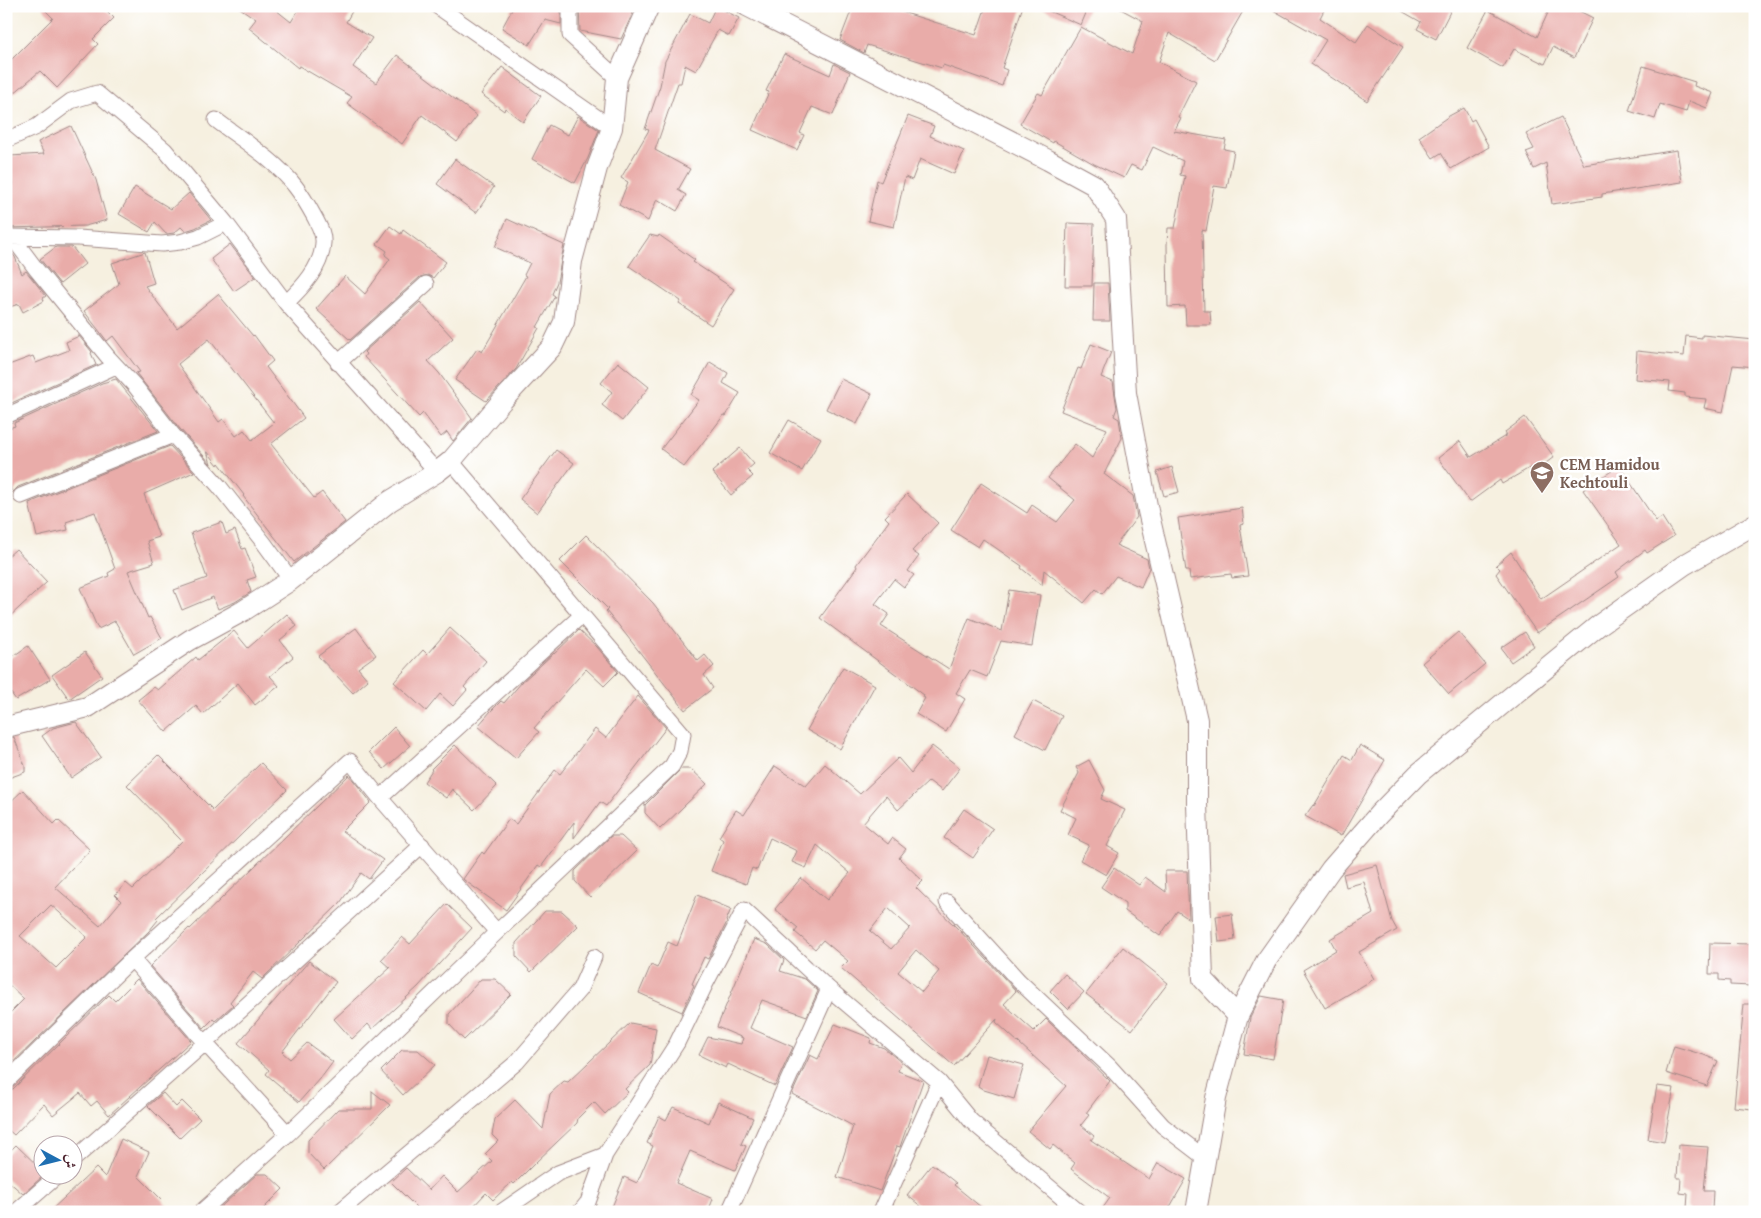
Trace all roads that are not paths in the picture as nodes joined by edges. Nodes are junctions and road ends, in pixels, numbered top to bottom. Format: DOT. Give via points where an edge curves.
graph roads {
  1 [pos="437,6"];
  2 [pos="570,6"];
  3 [pos="648,6"];
  4 [pos="747,6"];
  5 [pos="617,78"];
  6 [pos="216,120"];
  7 [pos="612,128"];
  8 [pos="6,140"];
  9 [pos="226,223"];
  10 [pos="9,237"];
  11 [pos="426,284"];
  12 [pos="286,303"];
  13 [pos="338,363"];
  14 [pos="116,366"];
  15 [pos="6,416"];
  16 [pos="173,435"];
  17 [pos="444,467"];
  18 [pos="21,496"];
  19 [pos="1755,524"];
  20 [pos="291,580"];
  21 [pos="582,615"];
  22 [pos="6,728"];
  23 [pos="380,798"];
  24 [pos="422,845"];
  25 [pos="947,902"];
  26 [pos="497,932"];
  27 [pos="594,957"];
  28 [pos="132,959"];
  29 [pos="829,989"];
  30 [pos="1238,1016"];
  31 [pos="205,1043"];
  32 [pos="6,1082"];
  33 [pos="939,1082"];
  34 [pos="288,1134"];
  35 [pos="82,1152"];
  36 [pos="605,1154"];
  37 [pos="1205,1158"];
  38 [pos="46,1186"];
  39 [pos="16,1212"];
  40 [pos="201,1212"];
  41 [pos="339,1212"];
  42 [pos="501,1212"];
  43 [pos="580,1212"];
  44 [pos="729,1212"];
  45 [pos="881,1212"];
  46 [pos="1079,1212"];
  47 [pos="1196,1212"];
  1 -- 7 [label="street"];
  2 -- 5 [label="street" via="570,35"];
  3 -- 5 [label="street"];
  4 -- 30 [label="street" via="1094,185 1116,219 1126,392 1148,511 1197,720 1203,979"];
  5 -- 7 [label="street"];
  6 -- 12 [label="street" via="280,169 307,204 322,233 322,255 306,283"];
  7 -- 17 [label="street" via="597,168 572,261 564,322 552,347"];
  8 -- 9 [label="street" via="36,127 71,102 97,93 166,150"];
  9 -- 10 [label="street" via="198,237 162,244"];
  9 -- 12 [label="street"];
  10 -- 14 [label="street"];
  11 -- 13 [label="street"];
  12 -- 13 [label="street"];
  13 -- 17 [label="street"];
  14 -- 15 [label="street"];
  14 -- 16 [label="street"];
  16 -- 18 [label="street"];
  16 -- 20 [label="street" via="220,486"];
  17 -- 20 [label="street" via="390,501"];
  17 -- 21 [label="street"];
  19 -- 30 [label="street" via="1684,565 1599,625 1418,774 1331,870 1266,961"];
  20 -- 22 [label="street" via="190,640 88,707"];
  21 -- 23 [label="street"];
  21 -- 26 [label="street" via="683,734 680,751 672,766"];
  23 -- 24 [label="street"];
  23 -- 28 [label="street" via="350,761"];
  24 -- 26 [label="street"];
  24 -- 31 [label="street"];
  25 -- 37 [label="street" via="1019,981 1110,1067 1163,1126"];
  26 -- 34 [label="street"];
  27 -- 41 [label="street" via="580,989 517,1062"];
  28 -- 31 [label="street"];
  28 -- 32 [label="street"];
  29 -- 33 [label="street"];
  29 -- 36 [label="street" via="744,910 678,1043"];
  29 -- 44 [label="street"];
  30 -- 37 [label="street" via="1216,1098"];
  31 -- 34 [label="street"];
  31 -- 35 [label="street"];
  33 -- 45 [label="street"];
  33 -- 46 [label="street" via="970,1121"];
  34 -- 40 [label="street"];
  36 -- 42 [label="street" via="558,1173"];
  36 -- 43 [label="street" via="588,1202"];
  37 -- 47 [label="street"];
  38 -- 39 [label="street"];
}
